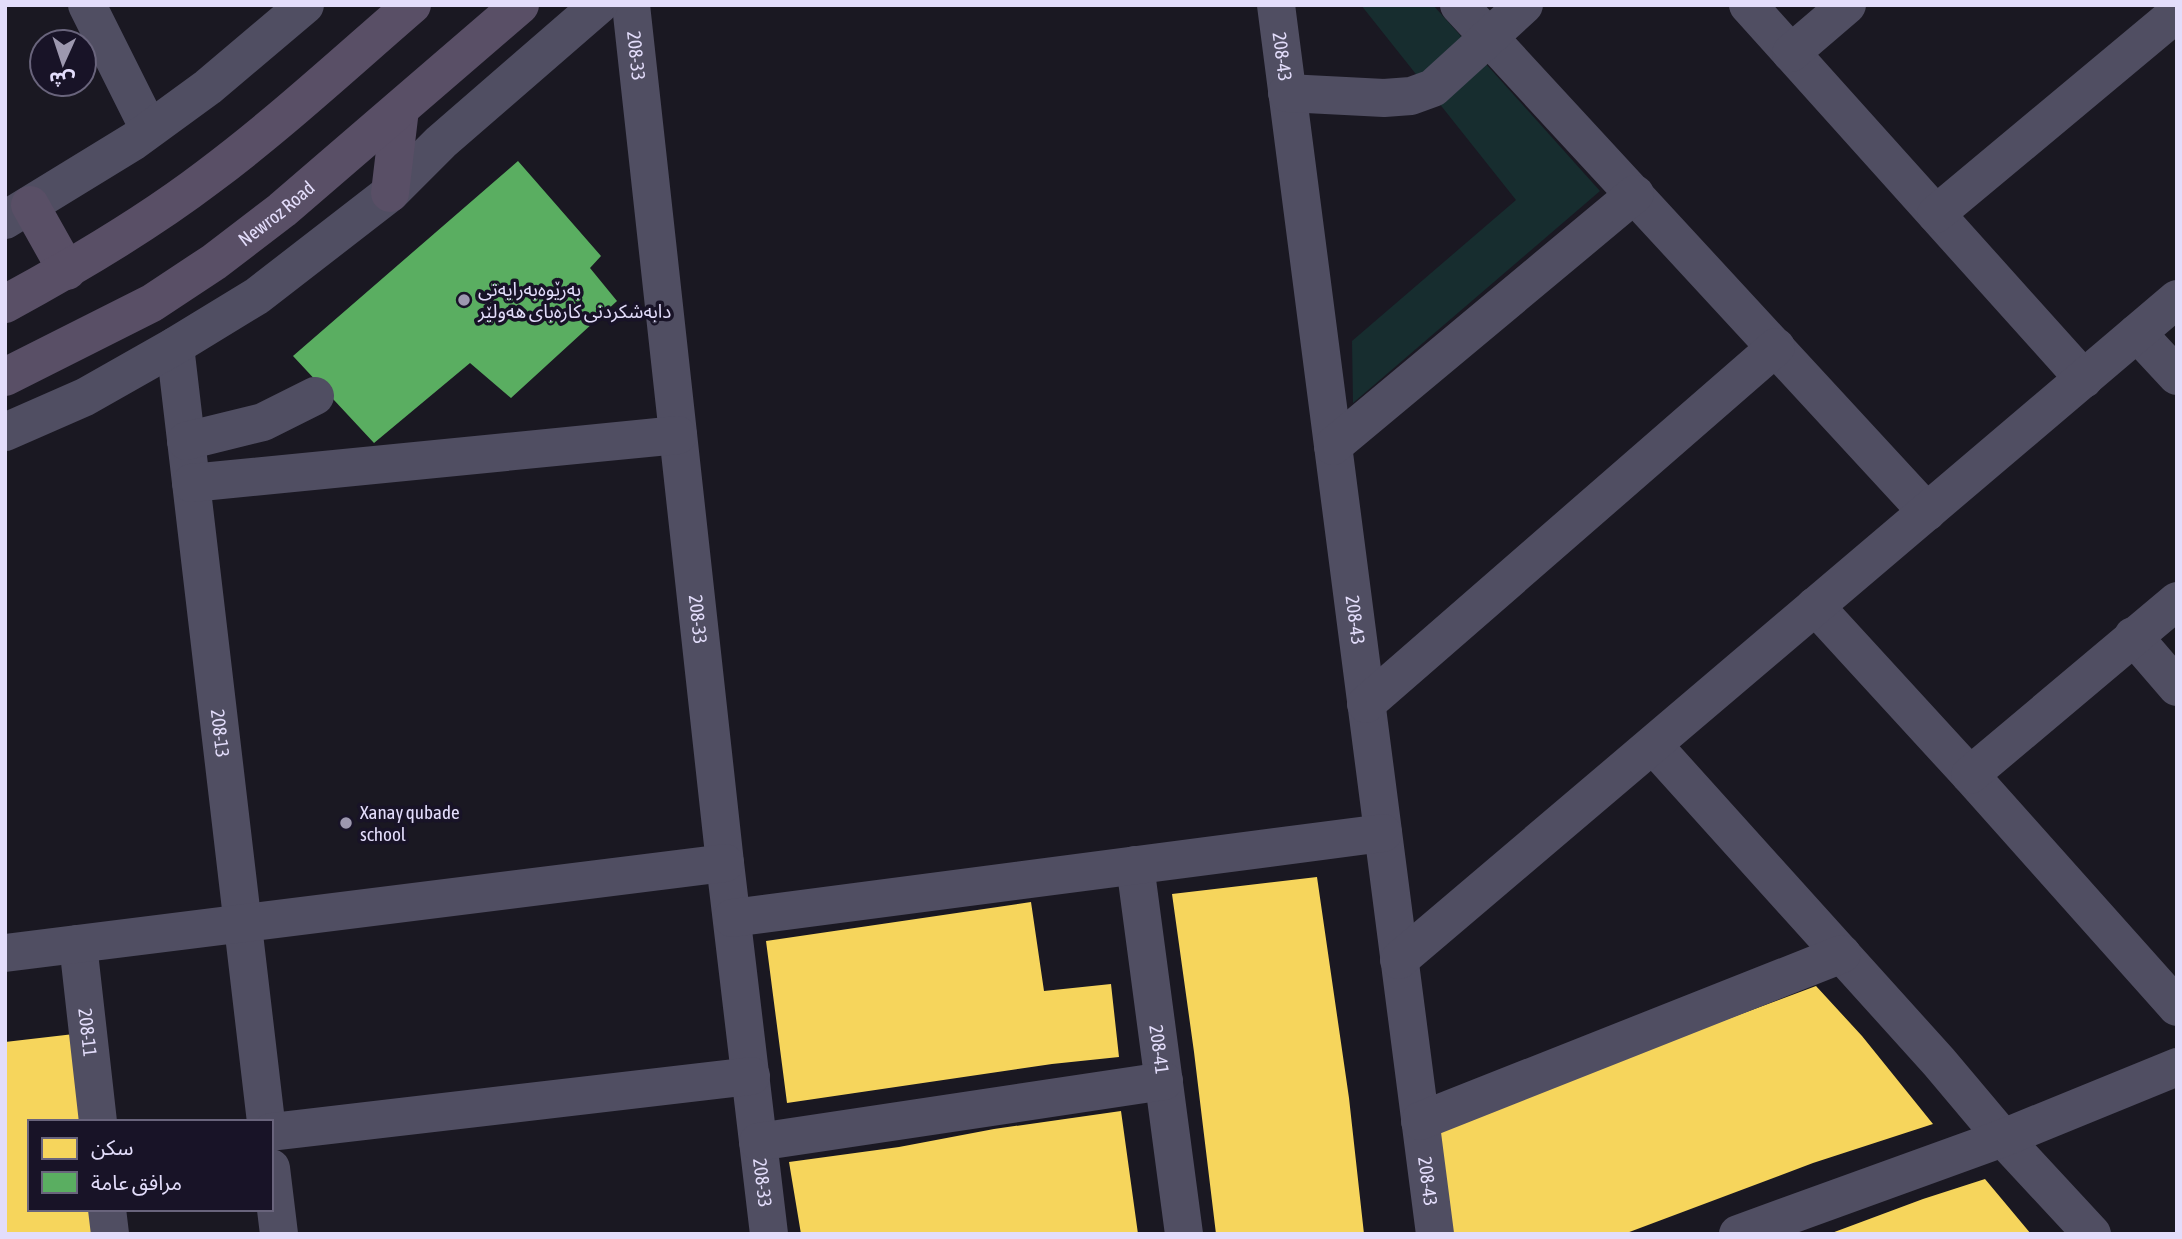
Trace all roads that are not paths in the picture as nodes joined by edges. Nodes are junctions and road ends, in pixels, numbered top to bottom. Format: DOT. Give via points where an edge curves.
graph roads {
  1 [pos="87,5"];
  2 [pos="305,5"];
  3 [pos="412,5"];
  4 [pos="520,5"];
  5 [pos="599,5"];
  6 [pos="631,5"];
  7 [pos="1276,5"];
  8 [pos="1459,5"];
  9 [pos="1524,5"];
  10 [pos="1748,5"];
  11 [pos="1847,5"];
  12 [pos="2177,13"];
  13 [pos="1488,38"];
  14 [pos="1791,53"];
  15 [pos="1287,93"];
  16 [pos="400,109"];
  17 [pos="149,129"];
  18 [pos="390,193"];
  19 [pos="1635,194"];
  20 [pos="18,213"];
  21 [pos="1936,214"];
  22 [pos="67,271"];
  23 [pos="2177,299"];
  24 [pos="5,304"];
  25 [pos="2137,332"];
  26 [pos="175,346"];
  27 [pos="1776,347"];
  28 [pos="2177,376"];
  29 [pos="5,377"];
  30 [pos="2084,379"];
  31 [pos="315,396"];
  32 [pos="5,432"];
  33 [pos="678,435"];
  34 [pos="186,441"];
  35 [pos="1333,446"];
  36 [pos="191,483"];
  37 [pos="1927,512"];
  38 [pos="2177,601"];
  39 [pos="1815,606"];
  40 [pos="2133,636"];
  41 [pos="2177,687"];
  42 [pos="1366,704"];
  43 [pos="1653,745"];
  44 [pos="1970,775"];
  45 [pos="1383,833"];
  46 [pos="725,863"];
  47 [pos="1135,865"];
  48 [pos="732,918"];
  49 [pos="242,924"];
  50 [pos="78,944"];
  51 [pos="5,953"];
  52 [pos="1842,954"];
  53 [pos="1399,960"];
  54 [pos="2177,1007"];
  55 [pos="2177,1068"];
  56 [pos="751,1076"];
  57 [pos="1164,1081"];
  58 [pos="97,1120"];
  59 [pos="266,1120"];
  60 [pos="1420,1121"];
  61 [pos="273,1132"];
  62 [pos="2003,1138"];
  63 [pos="758,1142"];
  64 [pos="273,1184"];
  65 [pos="107,1211"];
  66 [pos="110,1234"];
  67 [pos="279,1234"];
  68 [pos="769,1234"];
  69 [pos="1184,1234"];
  70 [pos="1435,1234"];
  71 [pos="1738,1234"];
  72 [pos="2092,1234"];
  1 -- 17 [label="street"];
  2 -- 17 [label="street" via="208,87"];
  3 -- 22 [label="main road" via="207,178"];
  4 -- 16 [label="main road, Newroz Road"];
  5 -- 18 [label="street"];
  6 -- 33 [label="street, 208-33"];
  7 -- 15 [label="street, 208-43"];
  8 -- 13 [label="street"];
  9 -- 13 [label="street"];
  10 -- 14 [label="street"];
  11 -- 14 [label="street"];
  12 -- 21 [label="street"];
  13 -- 15 [label="street" via="1433,88 1411,96"];
  13 -- 19 [label="street"];
  14 -- 21 [label="street"];
  15 -- 35 [label="street, 208-43"];
  16 -- 18 [label="main road"];
  16 -- 29 [label="main road, Newroz Road" via="214,262 152,303"];
  17 -- 20 [label="street"];
  18 -- 26 [label="street" via="257,296"];
  19 -- 27 [label="street"];
  19 -- 35 [label="street"];
  20 -- 22 [label="main road"];
  21 -- 30 [label="street"];
  22 -- 24 [label="main road"];
  23 -- 25 [label="street"];
  25 -- 28 [label="street"];
  25 -- 30 [label="street"];
  26 -- 32 [label="street" via="85,397"];
  26 -- 34 [label="street, 208-13"];
  27 -- 37 [label="street"];
  27 -- 42 [label="street"];
  30 -- 37 [label="street"];
  31 -- 34 [label="street" via="263,422"];
  33 -- 36 [label="street"];
  33 -- 46 [label="street, 208-33"];
  34 -- 36 [label="street, 208-13"];
  35 -- 42 [label="street, 208-43"];
  36 -- 49 [label="street, 208-13"];
  37 -- 39 [label="street"];
  38 -- 40 [label="street"];
  39 -- 43 [label="street"];
  39 -- 44 [label="street"];
  40 -- 41 [label="street"];
  40 -- 44 [label="street"];
  42 -- 45 [label="street, 208-43"];
  43 -- 52 [label="street"];
  43 -- 53 [label="street"];
  44 -- 54 [label="street"];
  45 -- 47 [label="street"];
  45 -- 53 [label="street, 208-43"];
  46 -- 48 [label="street, 208-33"];
  46 -- 49 [label="street"];
  47 -- 48 [label="street"];
  47 -- 57 [label="street, 208-41"];
  48 -- 56 [label="street, 208-33"];
  49 -- 50 [label="street"];
  49 -- 59 [label="street, 208-13"];
  50 -- 51 [label="street"];
  50 -- 58 [label="street, 208-11"];
  52 -- 60 [label="street"];
  52 -- 62 [label="street"];
  53 -- 60 [label="street, 208-43"];
  55 -- 62 [label="street"];
  56 -- 61 [label="street"];
  56 -- 63 [label="street, 208-33"];
  57 -- 63 [label="street"];
  57 -- 69 [label="street, 208-41"];
  60 -- 70 [label="street, 208-43"];
  62 -- 71 [label="street"];
  62 -- 72 [label="street"];
  63 -- 68 [label="street, 208-33"];
  64 -- 67 [label="street"];
  65 -- 66 [label="street"];
}
